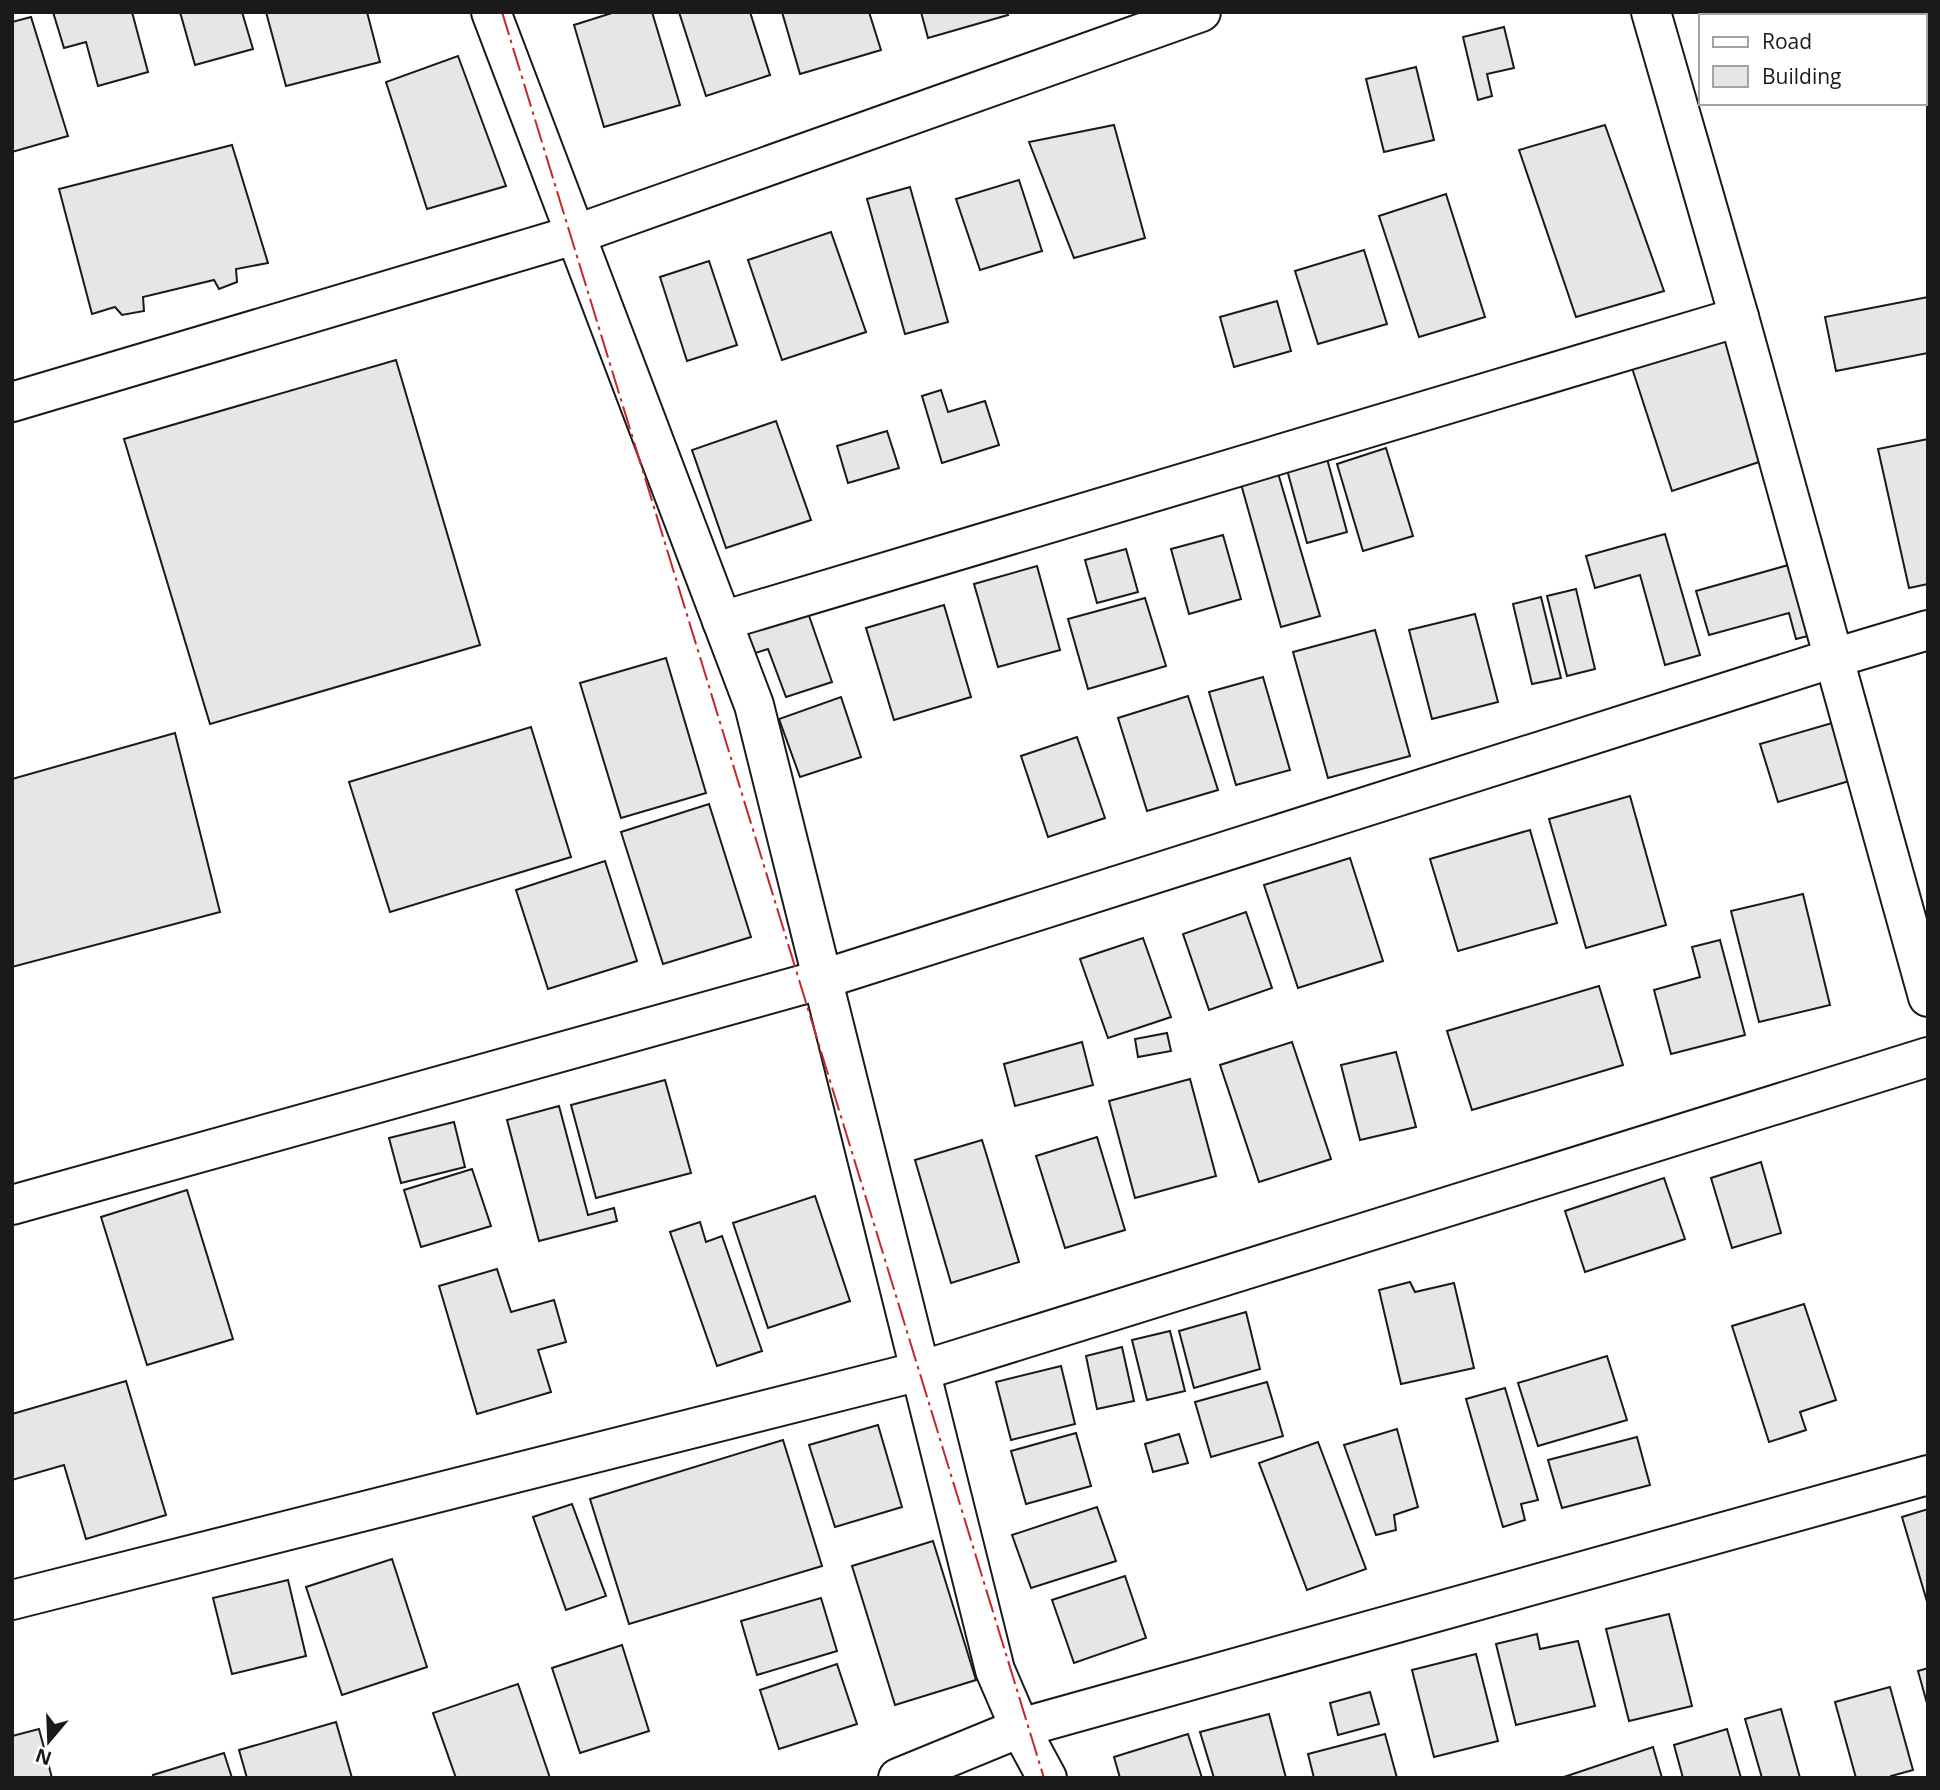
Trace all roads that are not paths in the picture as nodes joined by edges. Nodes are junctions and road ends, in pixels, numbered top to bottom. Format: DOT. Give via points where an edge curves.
graph roads {
  1 [pos="491,12"];
  2 [pos="1201,12"];
  3 [pos="1651,12"];
  4 [pos="574,235"];
  5 [pos="1739,317"];
  6 [pos="12,402"];
  7 [pos="722,621"];
  8 [pos="1928,630"];
  9 [pos="1834,658"];
  10 [pos="822,979"];
  11 [pos="1928,997"];
  12 [pos="1928,1057"];
  13 [pos="12,1205"];
  14 [pos="920,1371"];
  15 [pos="1928,1475"];
  16 [pos="12,1600"];
  17 [pos="1020,1728"];
  18 [pos="898,1778"];
  19 [pos="1047,1778"];
  1 -- 4 [label="street"];
  2 -- 4 [label="street"];
  3 -- 5 [label="street"];
  4 -- 6 [label="street"];
  4 -- 7 [label="street"];
  5 -- 7 [label="street"];
  5 -- 9 [label="street"];
  7 -- 10 [label="street" via="754,705"];
  8 -- 9 [label="street"];
  9 -- 10 [label="street"];
  9 -- 11 [label="street"];
  10 -- 13 [label="street"];
  10 -- 14 [label="street"];
  12 -- 14 [label="street"];
  14 -- 16 [label="street"];
  14 -- 17 [label="street" via="995,1670"];
  15 -- 17 [label="street"];
  17 -- 18 [label="street"];
  17 -- 19 [label="street"];
}
